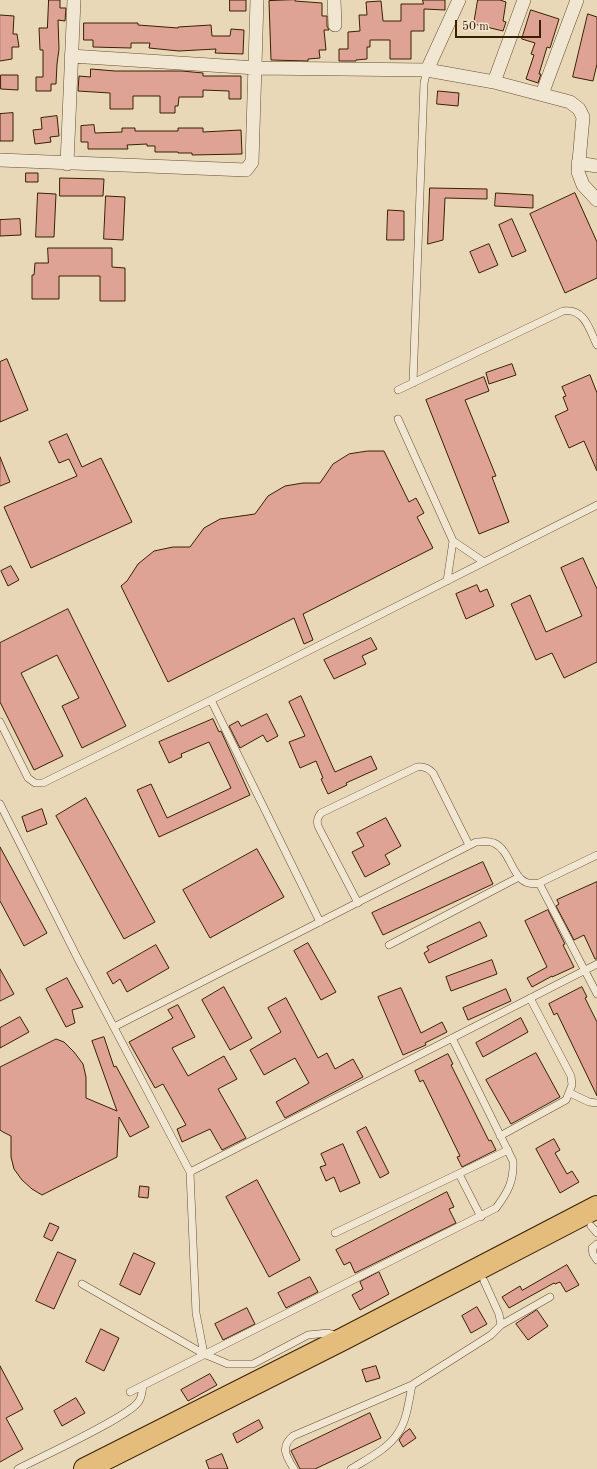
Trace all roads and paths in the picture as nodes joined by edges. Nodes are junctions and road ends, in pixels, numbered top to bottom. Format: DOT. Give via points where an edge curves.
graph roads {
  1 [pos="74,0"];
  2 [pos="257,0"];
  3 [pos="334,0"];
  4 [pos="459,0"];
  5 [pos="524,0"];
  6 [pos="577,0"];
  7 [pos="334,25"];
  8 [pos="71,56"];
  9 [pos="256,68"];
  10 [pos="427,70"];
  11 [pos="494,82"];
  12 [pos="542,94"];
  13 [pos="0,160"];
  14 [pos="578,163"];
  15 [pos="67,164"];
  16 [pos="597,166"];
  17 [pos="597,200"];
  18 [pos="597,345"];
  19 [pos="413,383"];
  20 [pos="398,390"];
  21 [pos="398,419"];
  22 [pos="597,505"];
  23 [pos="453,541"];
  24 [pos="484,562"];
  25 [pos="447,581"];
  26 [pos="211,700"];
  27 [pos="0,722"];
  28 [pos="0,804"];
  29 [pos="468,846"];
  30 [pos="597,856"];
  31 [pos="519,877"];
  32 [pos="539,883"];
  33 [pos="358,903"];
  34 [pos="320,922"];
  35 [pos="388,945"];
  36 [pos="597,964"];
  37 [pos="585,970"];
  38 [pos="597,994"];
  39 [pos="530,998"];
  40 [pos="114,1027"];
  41 [pos="452,1038"];
  42 [pos="570,1093"];
  43 [pos="597,1103"];
  44 [pos="500,1136"];
  45 [pos="508,1150"];
  46 [pos="190,1172"];
  47 [pos="459,1174"];
  48 [pos="481,1216"];
  49 [pos="596,1226"];
  50 [pos="335,1234"];
  51 [pos="597,1260"];
  52 [pos="484,1281"];
  53 [pos="82,1284"];
  54 [pos="550,1297"];
  55 [pos="500,1325"];
  56 [pos="343,1339"];
  57 [pos="204,1354"];
  58 [pos="412,1385"];
  59 [pos="143,1386"];
  60 [pos="130,1392"];
  61 [pos="18,1469"];
  62 [pos="84,1469"];
  63 [pos="119,1469"];
  64 [pos="294,1469"];
  65 [pos="351,1469"];
  1 -- 8 [label="street"];
  2 -- 9 [label="street"];
  3 -- 7 [label="street"];
  4 -- 10 [label="street"];
  5 -- 11 [label="street"];
  6 -- 12 [label="street"];
  8 -- 9 [label="street"];
  8 -- 15 [label="street"];
  9 -- 10 [label="street"];
  9 -- 15 [label="street" via="252,162 246,170"];
  10 -- 11 [label="street"];
  10 -- 19 [label="lane" via="424,83"];
  11 -- 12 [label="street"];
  12 -- 14 [label="street" via="570,102 579,109 583,117"];
  13 -- 15 [label="street"];
  14 -- 16 [label="street"];
  14 -- 17 [label="street" via="583,185"];
  18 -- 19 [label="lane" via="582,316 570,310 563,311"];
  19 -- 20 [label="lane"];
  21 -- 23 [label="lane"];
  22 -- 24 [label="lane"];
  23 -- 24 [label="lane"];
  23 -- 25 [label="lane"];
  24 -- 25 [label="lane"];
  25 -- 26 [label="lane"];
  26 -- 27 [label="lane" via="38,784 28,778"];
  26 -- 34 [label="lane"];
  28 -- 40 [label="lane"];
  29 -- 31 [label="lane" via="476,842 494,843 501,848"];
  29 -- 33 [label="lane"];
  29 -- 33 [label="lane" via="433,773 422,766 321,813 317,817 318,828"];
  30 -- 32 [label="lane"];
  31 -- 32 [label="lane" via="527,883"];
  31 -- 35 [label="lane"];
  32 -- 37 [label="lane"];
  33 -- 34 [label="lane"];
  34 -- 40 [label="lane"];
  36 -- 37 [label="lane"];
  37 -- 38 [label="lane"];
  37 -- 39 [label="lane"];
  39 -- 41 [label="lane"];
  39 -- 42 [label="lane" via="571,1076"];
  40 -- 46 [label="lane"];
  41 -- 44 [label="lane"];
  41 -- 46 [label="lane"];
  42 -- 43 [label="lane"];
  42 -- 44 [label="lane" via="566,1100"];
  44 -- 45 [label="lane"];
  45 -- 47 [label="lane"];
  45 -- 48 [label="lane" via="514,1172 511,1184 496,1208"];
  46 -- 57 [label="lane" via="196,1313"];
  47 -- 48 [label="lane"];
  47 -- 50 [label="lane"];
  48 -- 57 [label="lane"];
  49 -- 51 [label="lane" via="592,1248"];
  49 -- 52 [label="highway"];
  49 -- 56 [label="highway"];
  52 -- 55 [label="lane" via="499,1314"];
  52 -- 63 [label="highway"];
  53 -- 57 [label="lane"];
  54 -- 55 [label="lane"];
  55 -- 58 [label="lane" via="491,1335"];
  56 -- 57 [label="lane" via="328,1333 308,1335 253,1364 228,1364"];
  56 -- 62 [label="highway"];
  57 -- 59 [label="lane"];
  58 -- 64 [label="lane" via="293,1436 284,1448"];
  58 -- 65 [label="lane" via="404,1420 398,1433 387,1445"];
  59 -- 60 [label="lane"];
  59 -- 61 [label="lane" via="139,1401 132,1408 112,1421"];
}
